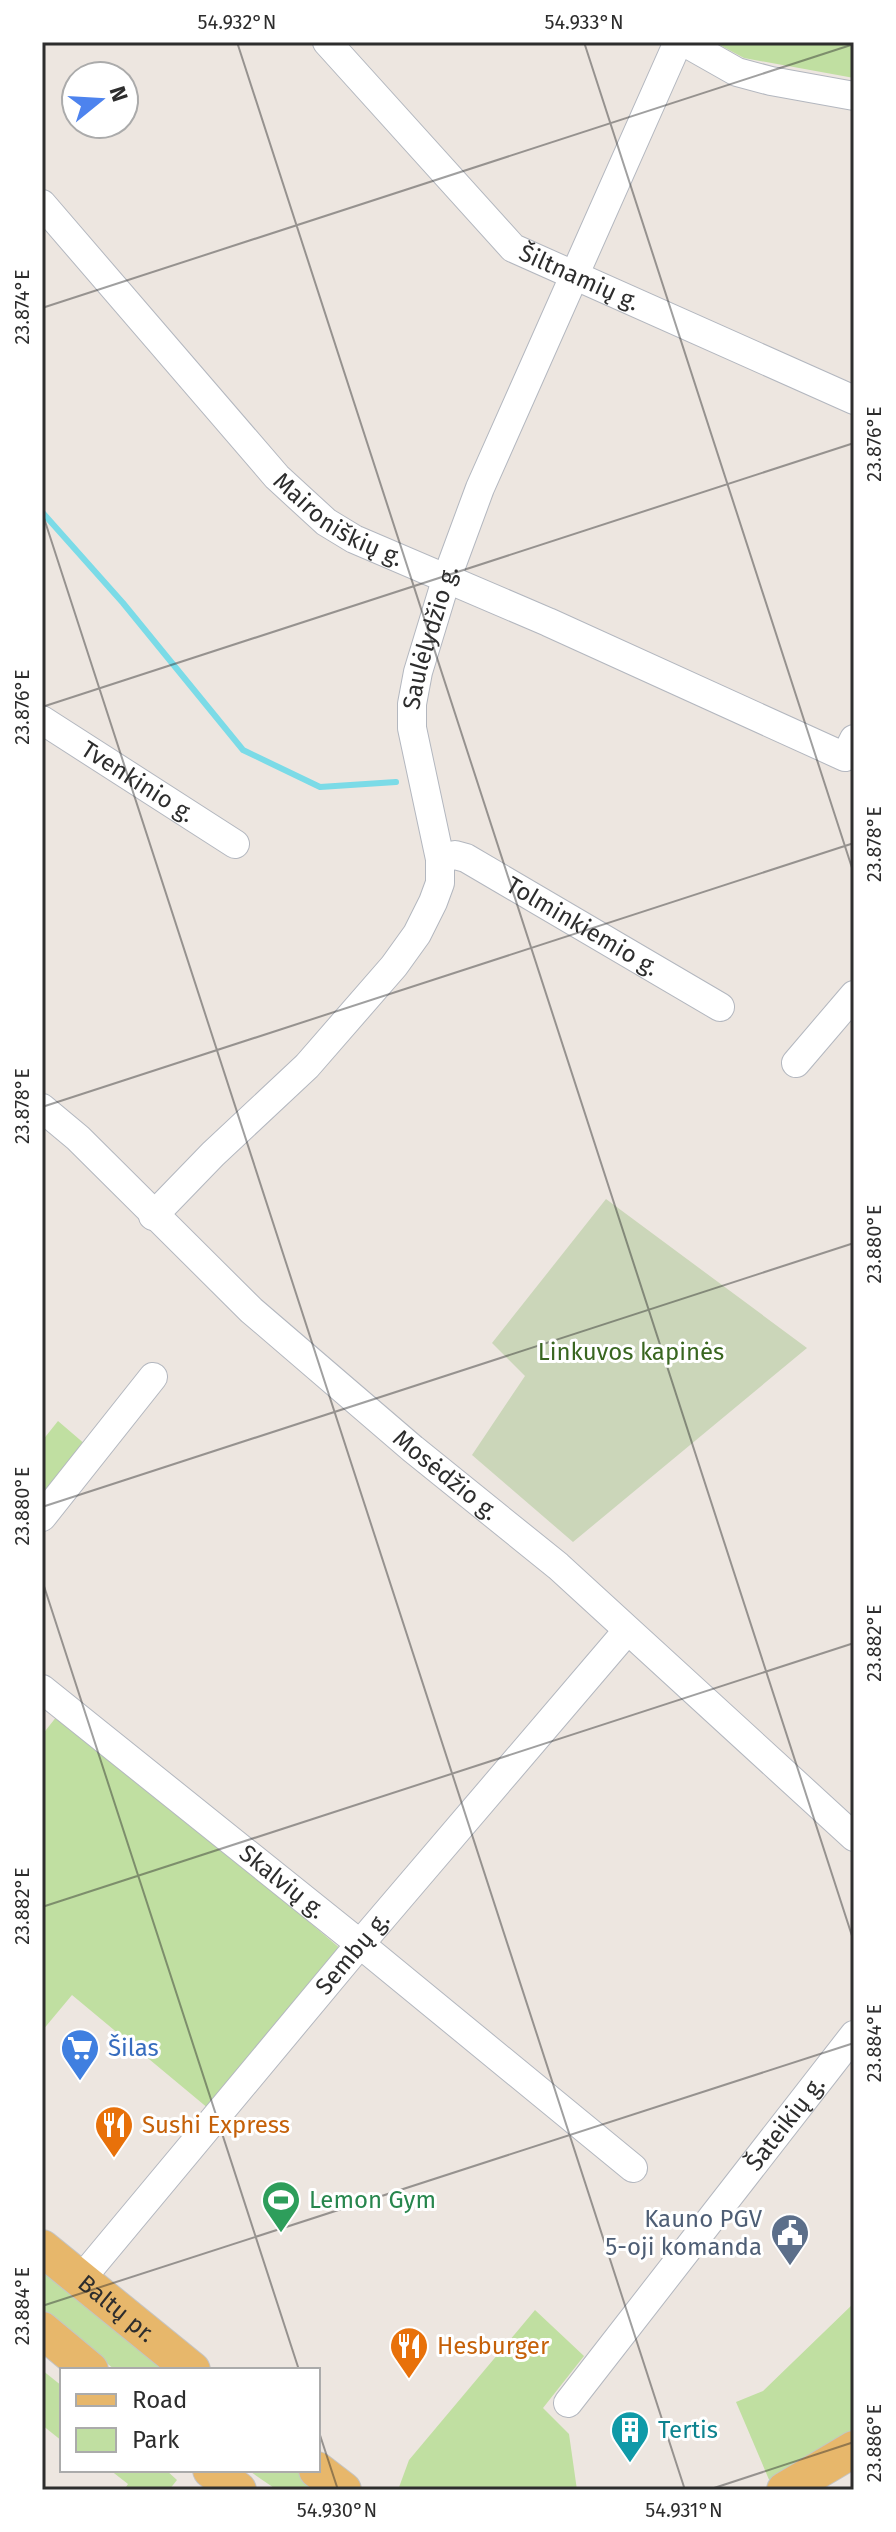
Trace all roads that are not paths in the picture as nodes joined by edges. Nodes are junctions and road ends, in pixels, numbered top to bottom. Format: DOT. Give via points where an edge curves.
graph roads {
  1 [pos="327,42"];
  2 [pos="681,42"];
  3 [pos="854,96"];
  4 [pos="42,204"];
  5 [pos="574,276"];
  6 [pos="854,400"];
  7 [pos="446,580"];
  8 [pos="42,720"];
  9 [pos="854,739"];
  10 [pos="235,844"];
  11 [pos="440,859"];
  12 [pos="854,995"];
  13 [pos="720,1007"];
  14 [pos="796,1063"];
  15 [pos="42,1108"];
  16 [pos="153,1216"];
  17 [pos="153,1377"];
  18 [pos="42,1517"];
  19 [pos="627,1631"];
  20 [pos="42,1689"];
  21 [pos="854,1837"];
  22 [pos="360,1944"];
  23 [pos="854,2035"];
  24 [pos="633,2168"];
  25 [pos="42,2248"];
  26 [pos="81,2279"];
  27 [pos="42,2330"];
  28 [pos="88,2368"];
  29 [pos="190,2368"];
  30 [pos="568,2403"];
  31 [pos="854,2449"];
  32 [pos="214,2472"];
  33 [pos="320,2472"];
  34 [pos="238,2490"];
  35 [pos="343,2490"];
  36 [pos="785,2490"];
  1 -- 5 [label="street, Šiltnamių g." via="513,248"];
  2 -- 3 [label="street" via="737,72"];
  2 -- 5 [label="street, Saulėlydžio g."];
  4 -- 7 [label="street, Maironiškių g." via="304,505 354,539"];
  5 -- 6 [label="street, Šiltnamių g."];
  5 -- 7 [label="street, Saulėlydžio g." via="475,500"];
  7 -- 9 [label="street, Maironiškių g." via="845,757"];
  7 -- 11 [label="street, Saulėlydžio g." via="412,704 412,728"];
  8 -- 10 [label="street, Tvenkinio g."];
  11 -- 13 [label="street, Tolminkiemio g." via="466,858"];
  11 -- 16 [label="street, Saulėlydžio g." via="433,902 394,966 307,1066"];
  12 -- 14 [label="street"];
  15 -- 16 [label="street, Mosėdžio g."];
  16 -- 19 [label="street, Mosėdžio g." via="315,1367 558,1566"];
  17 -- 18 [label="street"];
  19 -- 21 [label="street, Mosėdžio g."];
  19 -- 22 [label="street, Sembų g."];
  20 -- 22 [label="street, Skalvių g."];
  22 -- 24 [label="street, Skalvių g."];
  22 -- 26 [label="street, Sembų g."];
  23 -- 30 [label="street, Šateikių g."];
  25 -- 26 [label="main road, Baltų pr."];
  26 -- 29 [label="main road, Baltų pr."];
  27 -- 28 [label="main road"];
  31 -- 36 [label="main road"];
  32 -- 34 [label="main road"];
  33 -- 35 [label="main road"];
}
